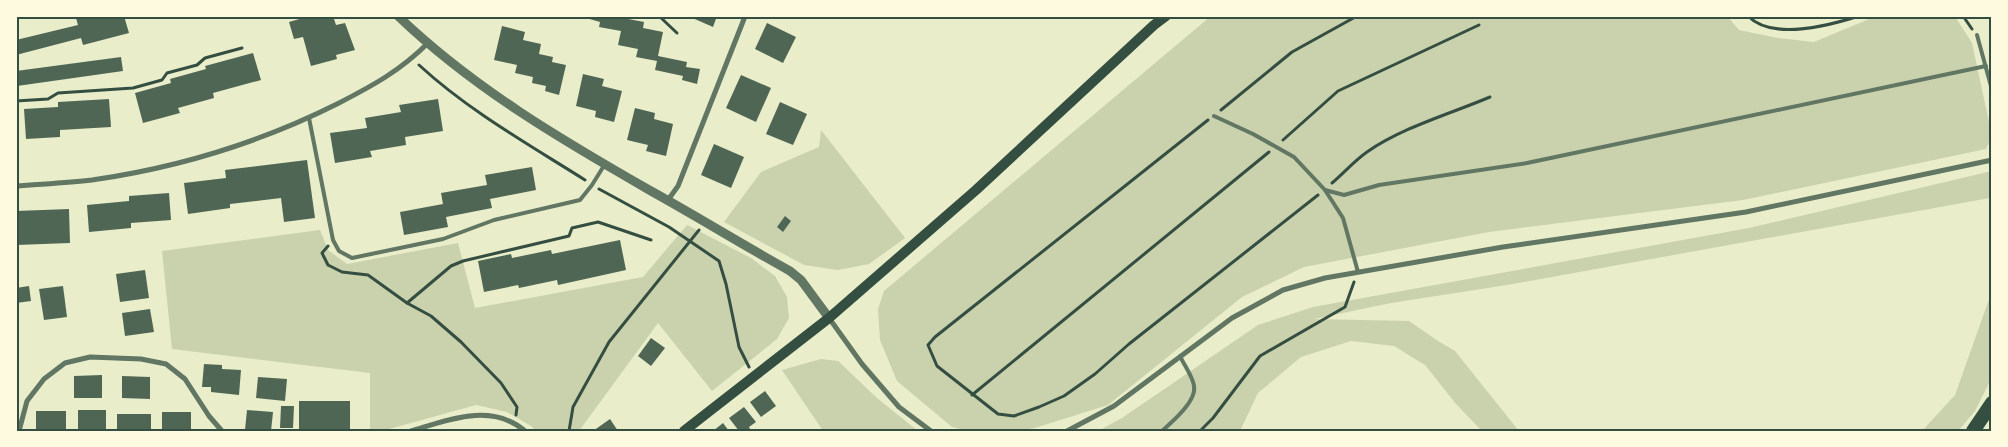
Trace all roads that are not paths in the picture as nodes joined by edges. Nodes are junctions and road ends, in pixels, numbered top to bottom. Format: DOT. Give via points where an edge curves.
graph roads {
  1 [pos="398,16"];
  2 [pos="1166,16"];
  3 [pos="744,19"];
  4 [pos="1977,35"];
  5 [pos="428,43"];
  6 [pos="1986,66"];
  7 [pos="1992,90"];
  8 [pos="1214,116"];
  9 [pos="309,118"];
  10 [pos="1992,160"];
  11 [pos="605,164"];
  12 [pos="16,186"];
  13 [pos="1325,190"];
  14 [pos="668,200"];
  15 [pos="1358,272"];
  16 [pos="829,318"];
  17 [pos="1180,356"];
  18 [pos="1992,403"];
  19 [pos="19,431"];
  20 [pos="222,431"];
  21 [pos="411,431"];
  22 [pos="525,431"];
  23 [pos="684,431"];
  24 [pos="931,431"];
  25 [pos="1067,431"];
  26 [pos="1162,431"];
  27 [pos="1973,431"];
  1 -- 5 [label="street"];
  2 -- 16 [label="main road" via="976,190"];
  3 -- 14 [label="street" via="678,186"];
  4 -- 6 [label="lane"];
  5 -- 9 [label="street" via="380,82"];
  5 -- 11 [label="street" via="508,105"];
  6 -- 7 [label="lane"];
  6 -- 13 [label="lane" via="1527,163 1379,185 1344,195"];
  8 -- 13 [label="lane" via="1294,158"];
  9 -- 11 [label="lane" via="333,240 339,251 352,258 442,239 494,220 580,200"];
  9 -- 12 [label="street" via="177,163 92,180"];
  10 -- 15 [label="street" via="1746,212"];
  11 -- 14 [label="street"];
  13 -- 15 [label="lane" via="1343,218"];
  14 -- 16 [label="street" via="790,271 802,280"];
  15 -- 17 [label="street" via="1283,290 1232,318"];
  16 -- 23 [label="main road"];
  16 -- 24 [label="street" via="898,407"];
  17 -- 25 [label="street" via="1114,406"];
  17 -- 26 [label="lane" via="1195,386 1194,391 1180,415"];
  18 -- 27 [label="highway"];
  19 -- 20 [label="street" via="27,401 44,379 65,363 90,357 141,359 166,364 185,379"];
  21 -- 22 [label="street" via="477,414 500,417"];
}
